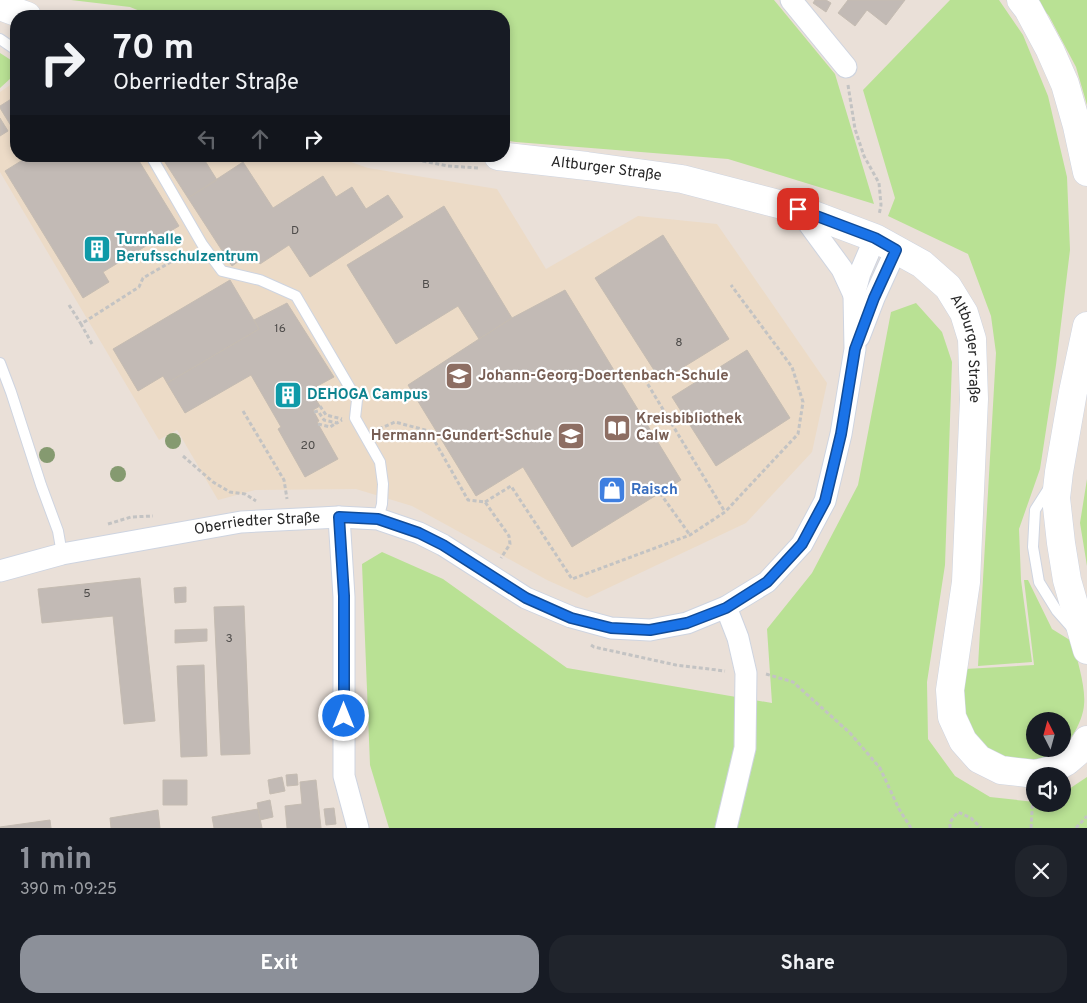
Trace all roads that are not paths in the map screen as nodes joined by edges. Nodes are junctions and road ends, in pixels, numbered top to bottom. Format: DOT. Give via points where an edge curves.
graph roads {
  1 [pos="790,0"];
  2 [pos="1021,0"];
  3 [pos="846,67"];
  4 [pos="510,157"];
  5 [pos="154,162"];
  6 [pos="1087,172"];
  7 [pos="798,209"];
  8 [pos="885,244"];
  9 [pos="854,295"];
  10 [pos="1087,326"];
  11 [pos="855,349"];
  12 [pos="0,363"];
  13 [pos="339,517"];
  14 [pos="378,519"];
  15 [pos="62,554"];
  16 [pos="0,571"];
  17 [pos="726,608"];
  18 [pos="1086,645"];
  19 [pos="1087,740"];
  20 [pos="358,828"];
  21 [pos="726,828"];
  1 -- 3 [label="street"];
  2 -- 6 [label="street" via="1065,84"];
  4 -- 7 [label="street, Altburger Straße" via="682,179"];
  5 -- 14 [label="lane" via="202,244 222,271 260,280 296,296 357,400 355,418 380,462 383,484"];
  7 -- 8 [label="street, Altburger Straße"];
  7 -- 9 [label="street, Oberriedter Straße" via="842,269"];
  8 -- 9 [label="street, Oberriedter Straße" via="860,273"];
  8 -- 11 [label="street, Oberriedter Straße" via="874,298"];
  8 -- 19 [label="street, Altburger Straße" via="922,264 948,287 964,314 972,339 974,399 966,582 950,690 952,717 963,741 979,759 1001,770 1035,774 1051,770 1067,761"];
  9 -- 11 [label="street, Oberriedter Straße"];
  10 -- 18 [label="street" via="1056,498 1067,580"];
  11 -- 17 [label="street, Oberriedter Straße" via="841,434 825,501 802,544 767,582"];
  12 -- 15 [label="lane" via="58,531"];
  13 -- 14 [label="street, Oberriedter Straße"];
  13 -- 15 [label="street, Oberriedter Straße" via="241,522"];
  13 -- 20 [label="street" via="344,596 344,776"];
  14 -- 17 [label="street, Oberriedter Straße" via="443,545 526,598 571,618 611,628 650,630 687,623"];
  15 -- 16 [label="street, Oberriedter Straße"];
  17 -- 21 [label="street" via="738,638 746,673 745,748"];
}
